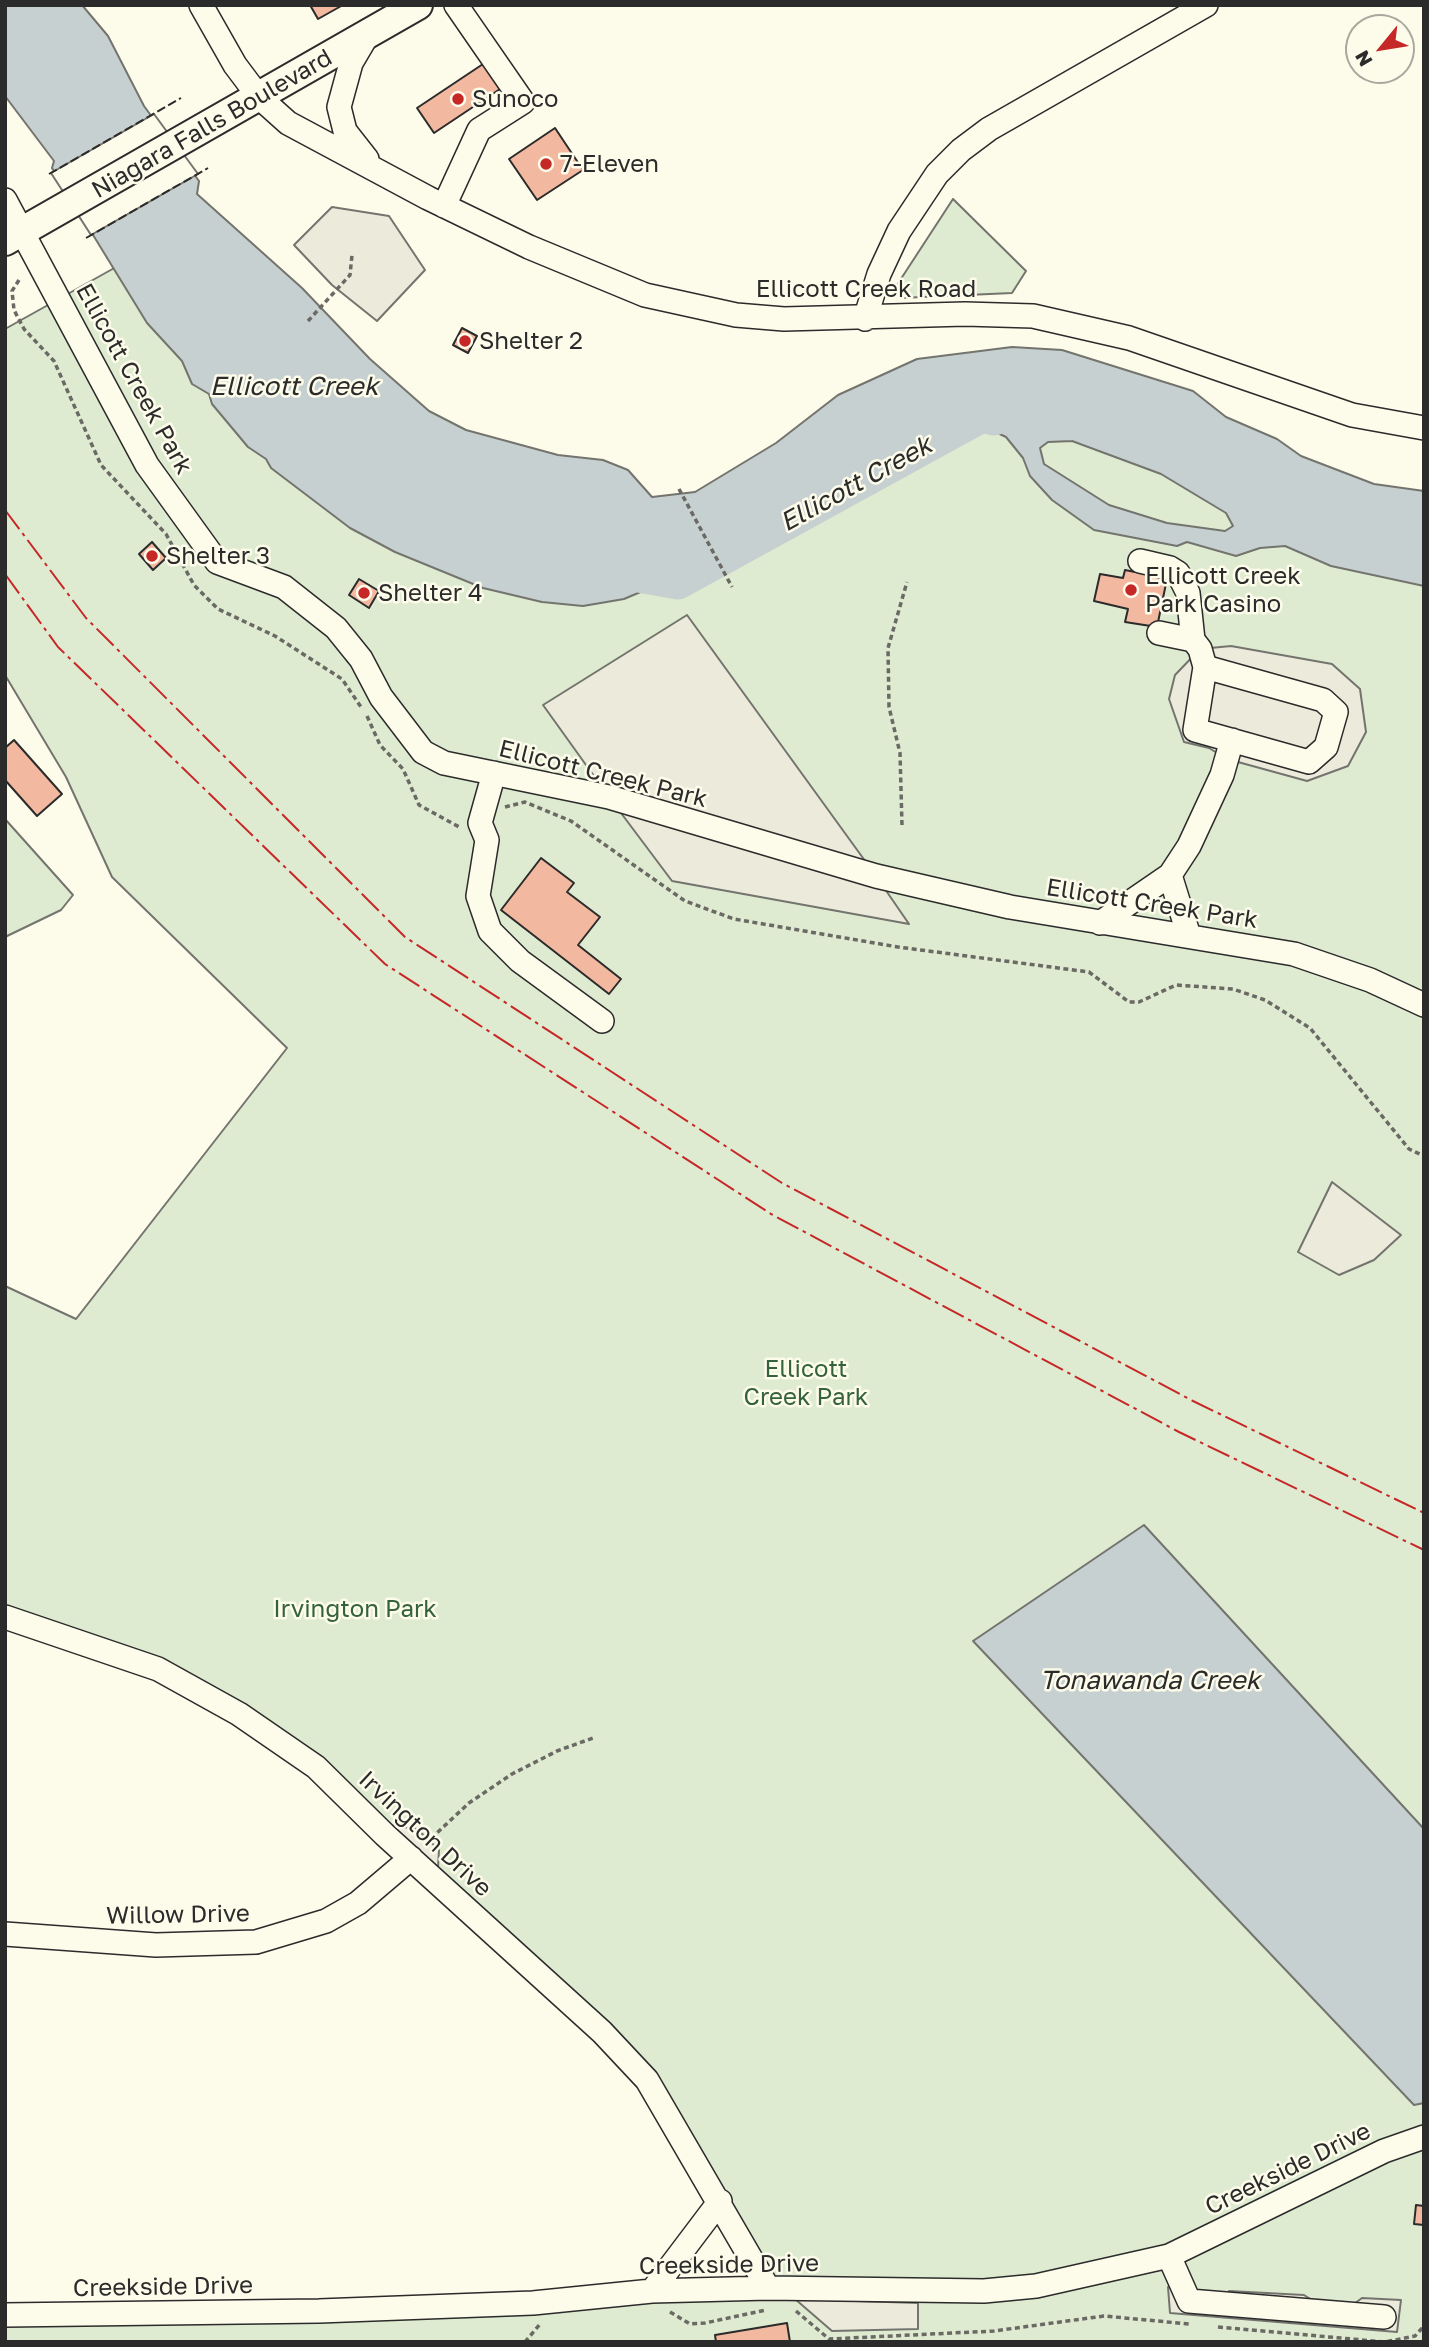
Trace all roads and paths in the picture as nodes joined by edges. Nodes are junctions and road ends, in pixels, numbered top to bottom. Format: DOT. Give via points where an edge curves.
graph roads {
  1 [pos="201,5"];
  2 [pos="418,5"];
  3 [pos="456,5"];
  4 [pos="1206,5"];
  5 [pos="368,34"];
  6 [pos="259,97"];
  7 [pos="386,174"];
  8 [pos="5,201"];
  9 [pos="444,206"];
  10 [pos="14,236"];
  11 [pos="352,255"];
  12 [pos="865,318"];
  13 [pos="308,321"];
  14 [pos="1424,428"];
  15 [pos="679,489"];
  16 [pos="1140,561"];
  17 [pos="907,582"];
  18 [pos="732,587"];
  19 [pos="1159,633"];
  20 [pos="1193,640"];
  21 [pos="1205,667"];
  22 [pos="1233,740"];
  23 [pos="494,773"];
  24 [pos="902,824"];
  25 [pos="1170,875"];
  26 [pos="1100,923"];
  27 [pos="1189,936"];
  28 [pos="1424,1005"];
  29 [pos="602,1021"];
  30 [pos="5,1618"];
  31 [pos="593,1738"];
  32 [pos="411,1858"];
  33 [pos="5,1934"];
  34 [pos="1424,2137"];
  35 [pos="720,2201"];
  36 [pos="1169,2256"];
  37 [pos="773,2298"];
  38 [pos="654,2302"];
  39 [pos="790,2305"];
  40 [pos="5,2315"];
  41 [pos="1384,2317"];
  42 [pos="549,2320"];
  43 [pos="1198,2325"];
  44 [pos="1211,2326"];
  45 [pos="1424,2326"];
  46 [pos="525,2342"];
  1 -- 6 [label="street, Ellicott Creek Road"];
  2 -- 5 [label="main road, Niagara Falls Boulevard"];
  3 -- 9 [label="street" via="523,102 479,130"];
  4 -- 12 [label="street" via="961,150 937,174 899,231"];
  5 -- 6 [label="main road, Niagara Falls Boulevard"];
  5 -- 7 [label="street" via="351,63 339,107 351,142"];
  6 -- 7 [label="street, Ellicott Creek Road" via="288,123"];
  6 -- 10 [label="main road, Niagara Falls Boulevard"];
  7 -- 9 [label="street, Ellicott Creek Road"];
  8 -- 10 [label="street, Ellicott Creek Park"];
  9 -- 12 [label="street, Ellicott Creek Road" via="567,265 645,295 736,315"];
  10 -- 23 [label="street, Ellicott Creek Park" via="147,465 217,562 284,587 336,628 423,752 444,763"];
  11 -- 13 [label="path" via="350,275"];
  12 -- 14 [label="street, Ellicott Creek Road" via="1034,316 1129,338 1352,415"];
  15 -- 18 [label="path"];
  16 -- 20 [label="street" via="1178,573 1188,593"];
  17 -- 24 [label="path" via="888,648 889,707 900,753"];
  19 -- 20 [label="street"];
  20 -- 21 [label="street"];
  21 -- 22 [label="street" via="1195,730"];
  21 -- 22 [label="street" via="1324,700 1336,712 1326,747 1309,762"];
  22 -- 25 [label="street" via="1211,799"];
  23 -- 26 [label="street, Ellicott Creek Park" via="609,797 876,876"];
  23 -- 29 [label="street" via="480,823 487,840 478,896 489,931 520,961"];
  25 -- 26 [label="street"];
  25 -- 27 [label="street"];
  26 -- 27 [label="street, Ellicott Creek Park"];
  27 -- 28 [label="street, Ellicott Creek Park" via="1294,954 1370,980"];
  30 -- 32 [label="street, Irvington Drive" via="158,1669 239,1714 316,1767"];
  31 -- 32 [label="path" via="512,1774 469,1803"];
  32 -- 33 [label="street, Willow Drive" via="358,1903 326,1921 256,1942 156,1945"];
  32 -- 35 [label="street, Irvington Drive" via="602,2032 647,2080"];
  34 -- 36 [label="street, Creekside Drive" via="1384,2151"];
  35 -- 37 [label="street, Irvington Drive"];
  35 -- 38 [label="street"];
  36 -- 37 [label="street, Creekside Drive" via="1036,2286"];
  36 -- 41 [label="street" via="1189,2301"];
  37 -- 38 [label="street, Creekside Drive"];
  37 -- 38 [label="path" via="705,2323 690,2324"];
  38 -- 40 [label="street, Creekside Drive"];
  39 -- 43 [label="path" via="829,2339 994,2331 1104,2316"];
  42 -- 46 [label="path"];
  44 -- 45 [label="path" via="1385,2342 1415,2336"];
}
